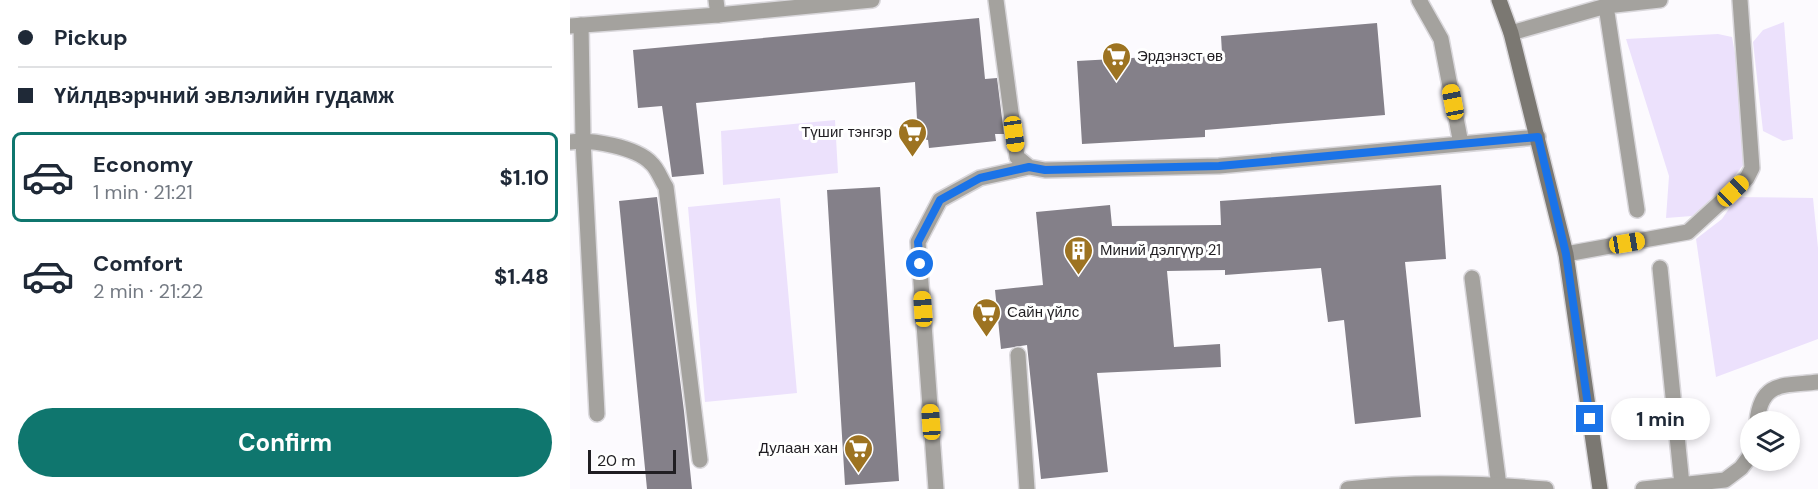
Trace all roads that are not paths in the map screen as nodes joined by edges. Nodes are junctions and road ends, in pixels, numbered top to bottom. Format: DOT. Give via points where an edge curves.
graph roads {
  1 [pos="872,0"];
  2 [pos="996,0"];
  3 [pos="1419,0"];
  4 [pos="1500,0"];
  5 [pos="1660,0"];
  6 [pos="1740,0"];
  7 [pos="1606,6"];
  8 [pos="717,8"];
  9 [pos="575,26"];
  10 [pos="1511,33"];
  11 [pos="1538,137"];
  12 [pos="576,141"];
  13 [pos="1461,144"];
  14 [pos="1029,167"];
  15 [pos="1637,210"];
  16 [pos="1566,254"];
  17 [pos="1660,268"];
  18 [pos="1472,278"];
  19 [pos="1018,355"];
  20 [pos="1818,382"];
  21 [pos="1758,411"];
  22 [pos="597,414"];
  23 [pos="700,460"];
  24 [pos="1740,469"];
  25 [pos="1682,485"];
  26 [pos="1500,486"];
  27 [pos="936,489"];
  28 [pos="1027,489"];
  29 [pos="1348,489"];
  30 [pos="1546,489"];
  31 [pos="1600,489"];
  32 [pos="1642,489"];
  1 -- 8 [label="street"];
  2 -- 14 [label="street" via="1017,157"];
  3 -- 13 [label="street" via="1441,39"];
  4 -- 10 [label="main road"];
  5 -- 7 [label="street"];
  6 -- 16 [label="street" via="1752,168 1747,178 1688,232"];
  7 -- 10 [label="street"];
  7 -- 15 [label="street"];
  8 -- 9 [label="street"];
  9 -- 12 [label="street"];
  10 -- 11 [label="main road"];
  11 -- 13 [label="street"];
  11 -- 16 [label="main road"];
  12 -- 22 [label="street"];
  12 -- 23 [label="street" via="636,152 653,164 666,188"];
  13 -- 14 [label="street" via="1219,166 1045,170"];
  14 -- 27 [label="street" via="980,178 940,200 918,242"];
  16 -- 31 [label="main road"];
  17 -- 25 [label="street"];
  18 -- 26 [label="street"];
  19 -- 28 [label="street"];
  20 -- 21 [label="street" via="1775,387 1766,393"];
  24 -- 25 [label="street" via="1725,480"];
  25 -- 32 [label="street"];
  26 -- 29 [label="street" via="1392,484"];
  26 -- 30 [label="street"];
}
